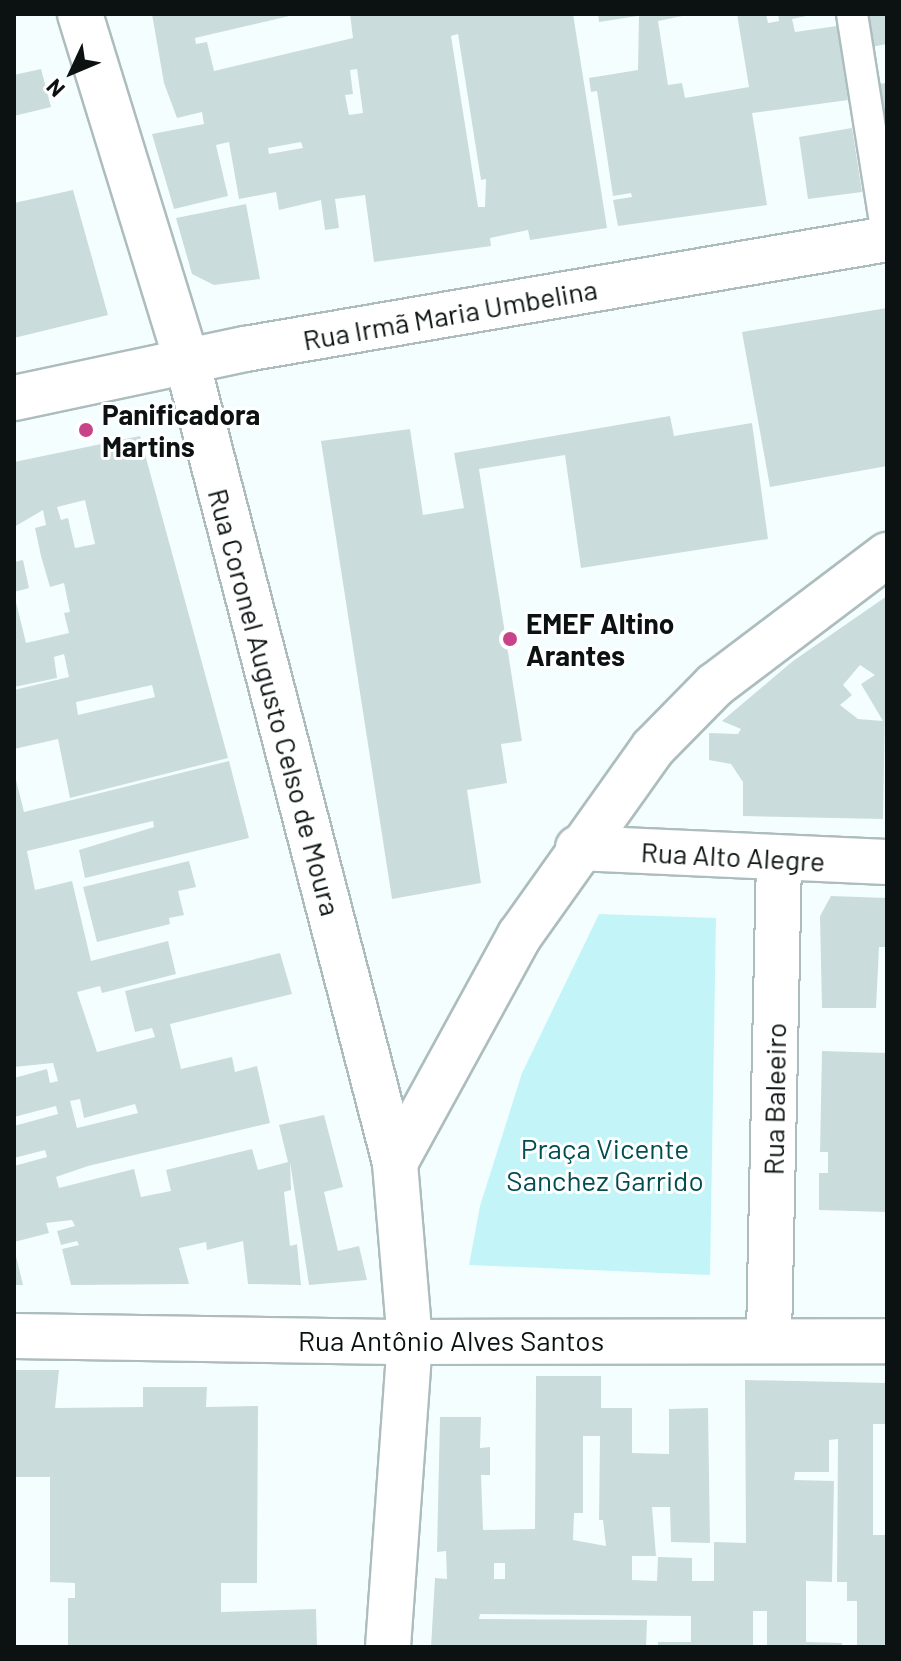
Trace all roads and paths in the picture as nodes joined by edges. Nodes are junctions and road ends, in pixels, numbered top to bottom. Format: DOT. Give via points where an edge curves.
graph roads {
  1 [pos="80,14"];
  2 [pos="852,14"];
  3 [pos="887,236"];
  4 [pos="187,362"];
  5 [pos="14,398"];
  6 [pos="887,555"];
  7 [pos="578,848"];
  8 [pos="779,860"];
  9 [pos="887,862"];
  10 [pos="395,1163"];
  11 [pos="14,1336"];
  12 [pos="769,1337"];
  13 [pos="887,1341"];
  14 [pos="410,1342"];
  15 [pos="388,1647"];
  1 -- 4 [label="street, Rua Coronel Augusto Celso de Moura"];
  2 -- 3 [label="lane"];
  3 -- 4 [label="street, Rua Irmã Maria Umbelina"];
  4 -- 5 [label="street, Rua Irmã Maria Umbelina"];
  4 -- 10 [label="street, Rua Coronel Augusto Celso de Moura"];
  6 -- 7 [label="street" via="715,685 653,748"];
  7 -- 8 [label="street, Rua Alto Alegre"];
  7 -- 10 [label="street" via="520,935"];
  8 -- 9 [label="street, Rua Alto Alegre"];
  8 -- 12 [label="street, Rua Baleeiro"];
  10 -- 14 [label="street, Rua Coronel Augusto Celso de Moura"];
  11 -- 14 [label="street, Rua Antônio Alves Santos"];
  12 -- 13 [label="street, Rua Antônio Alves Santos"];
  12 -- 14 [label="street, Rua Antônio Alves Santos"];
  14 -- 15 [label="street, Rua Coronel Augusto Celso de Moura"];
}
